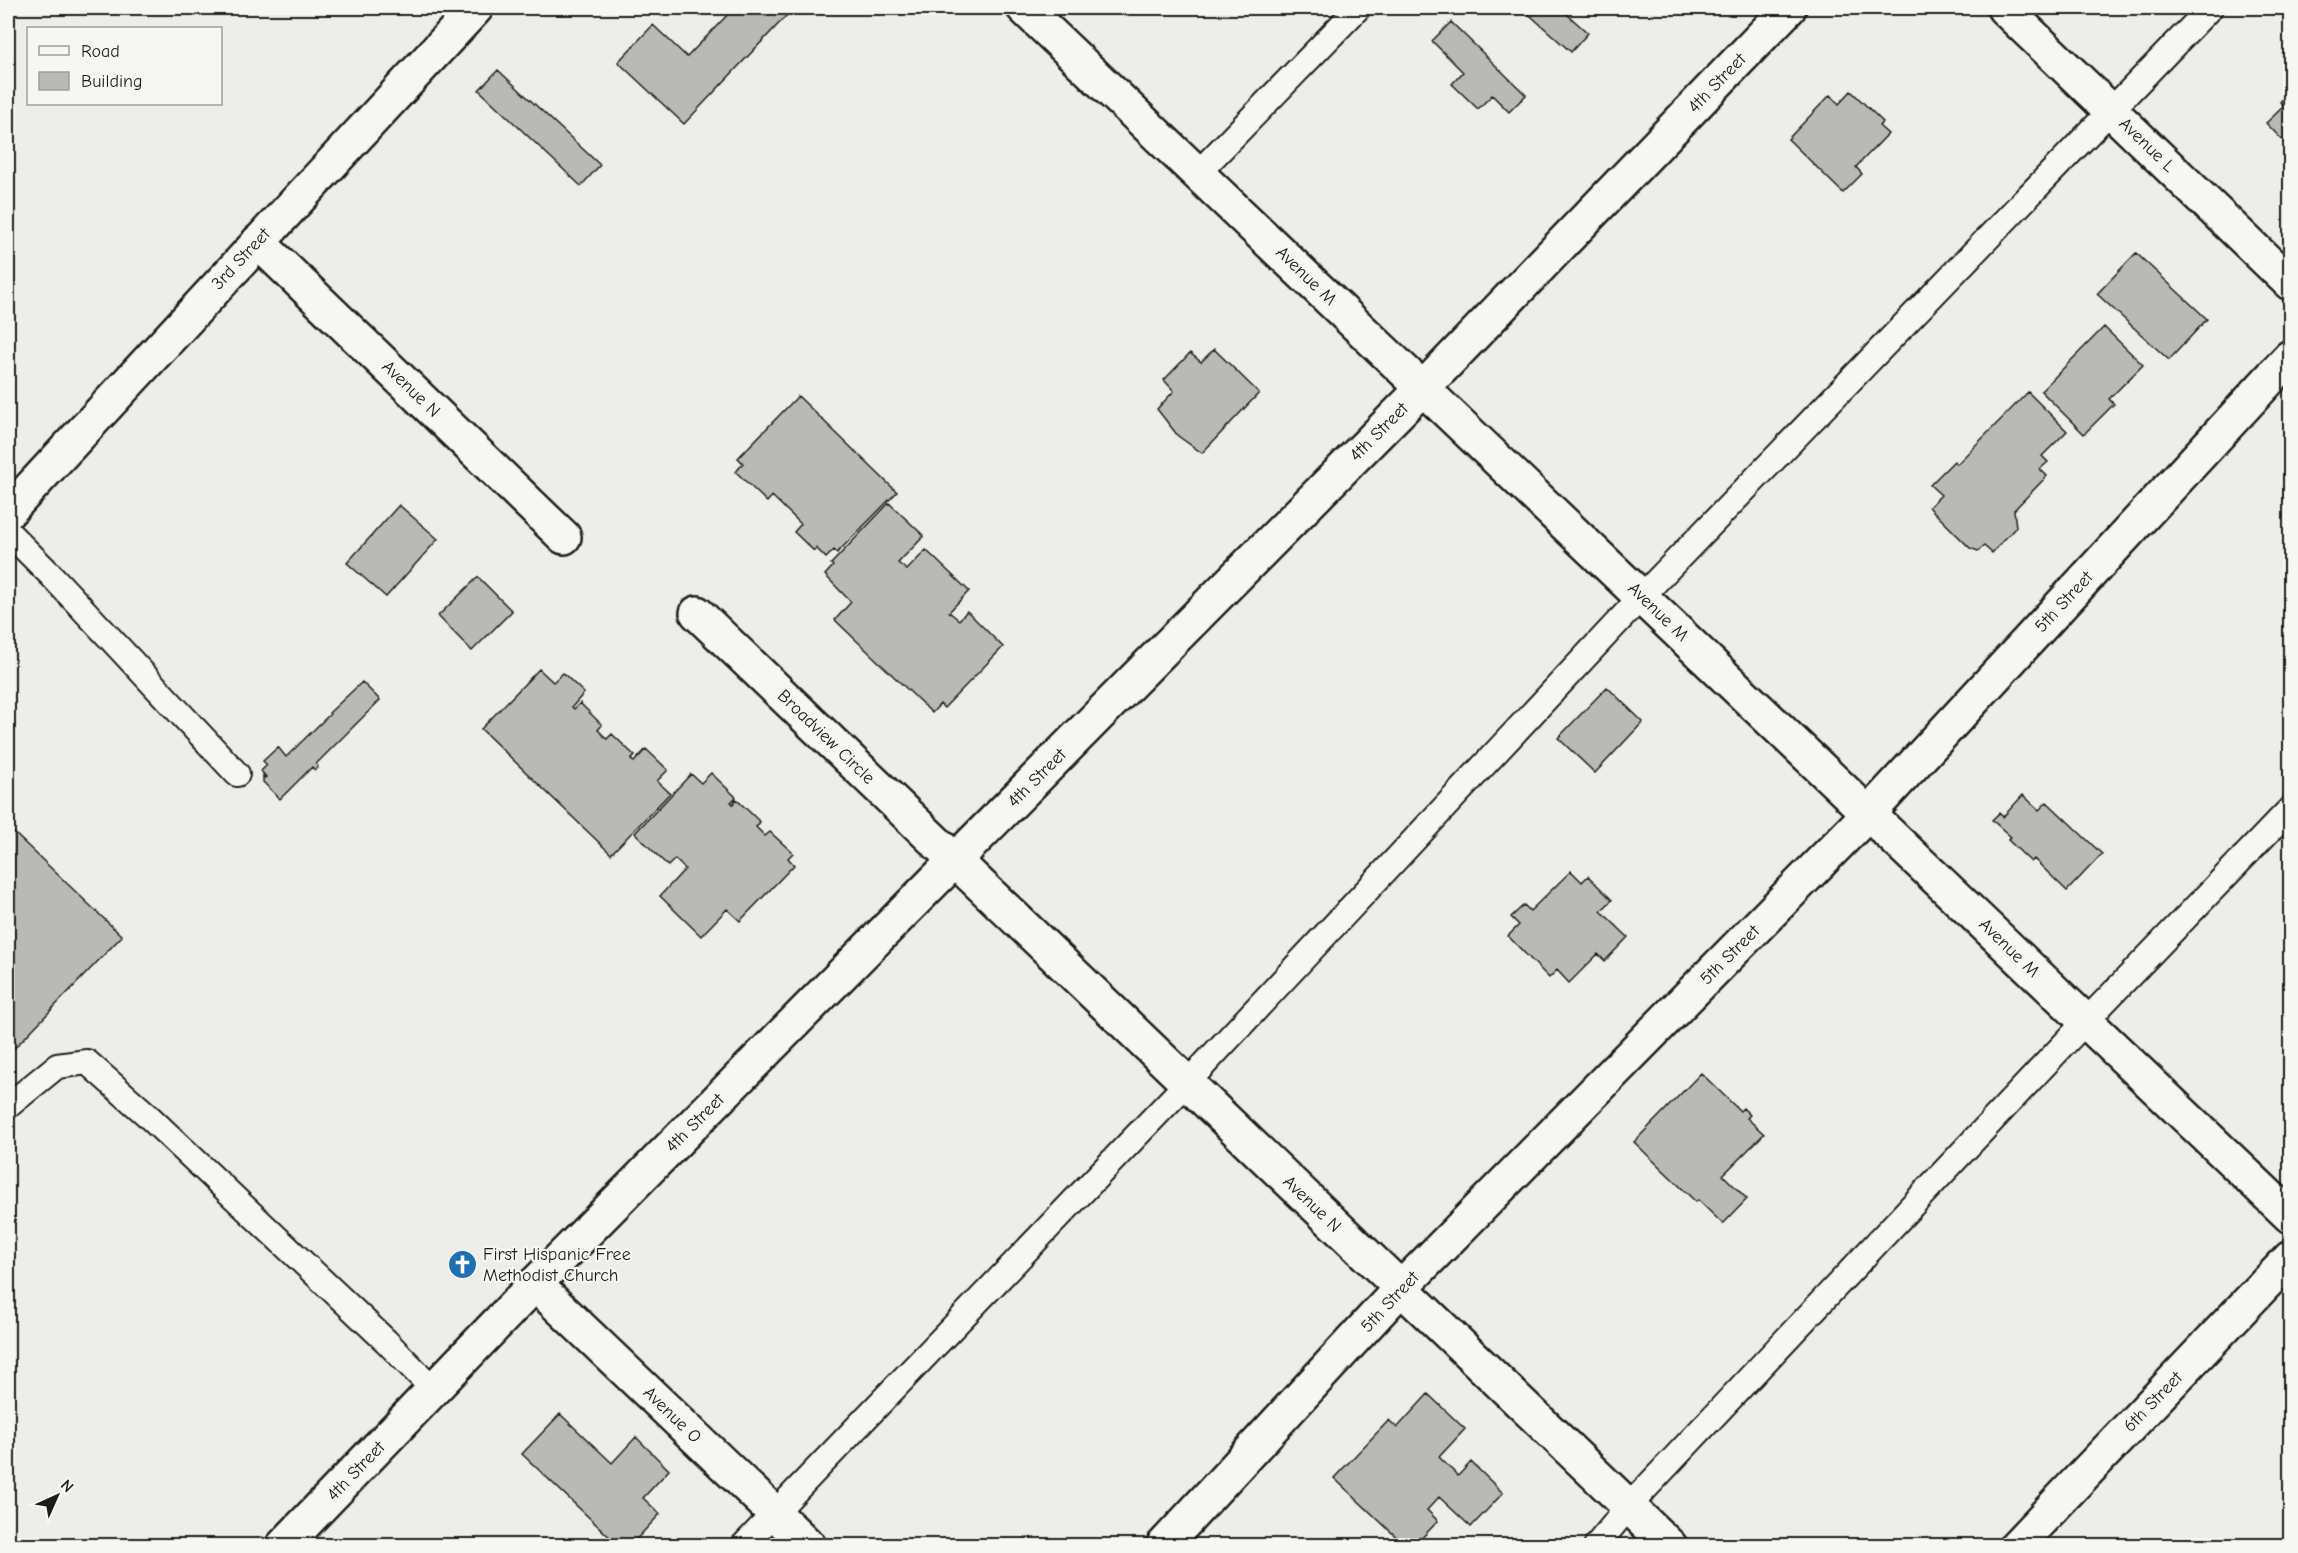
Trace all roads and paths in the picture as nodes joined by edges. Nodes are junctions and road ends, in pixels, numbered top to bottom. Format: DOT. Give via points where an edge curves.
graph roads {
  1 [pos="476,8"];
  2 [pos="1024,8"];
  3 [pos="1358,8"];
  4 [pos="1790,8"];
  5 [pos="2004,8"];
  6 [pos="2210,8"];
  7 [pos="2111,110"];
  8 [pos="1198,173"];
  9 [pos="258,242"];
  10 [pos="2290,283"];
  11 [pos="2290,357"];
  12 [pos="1423,388"];
  13 [pos="8,512"];
  14 [pos="8,532"];
  15 [pos="564,537"];
  16 [pos="1642,596"];
  17 [pos="697,613"];
  18 [pos="237,774"];
  19 [pos="2290,809"];
  20 [pos="1869,813"];
  21 [pos="955,861"];
  22 [pos="2086,1021"];
  23 [pos="1186,1084"];
  24 [pos="8,1106"];
  25 [pos="2290,1216"];
  26 [pos="2290,1258"];
  27 [pos="535,1284"];
  28 [pos="1401,1288"];
  29 [pos="434,1390"];
  30 [pos="1629,1506"];
  31 [pos="774,1512"];
  32 [pos="283,1545"];
  33 [pos="743,1545"];
  34 [pos="809,1545"];
  35 [pos="1163,1545"];
  36 [pos="1596,1545"];
  37 [pos="1670,1545"];
  38 [pos="2016,1545"];
  1 -- 9 [label="street, 3rd Street"];
  2 -- 8 [label="street, Avenue M"];
  3 -- 8 [label="lane"];
  4 -- 12 [label="street, 4th Street"];
  5 -- 7 [label="street, Avenue L"];
  6 -- 7 [label="lane"];
  7 -- 10 [label="street, Avenue L"];
  7 -- 16 [label="lane"];
  8 -- 12 [label="street, Avenue M"];
  9 -- 13 [label="street, 3rd Street"];
  9 -- 15 [label="street, Avenue N"];
  11 -- 20 [label="street, 5th Street"];
  12 -- 16 [label="street, Avenue M"];
  12 -- 21 [label="street, 4th Street"];
  14 -- 18 [label="lane"];
  16 -- 20 [label="street, Avenue M"];
  16 -- 23 [label="lane"];
  17 -- 21 [label="street, Broadview Circle"];
  19 -- 22 [label="lane"];
  20 -- 22 [label="street, Avenue M"];
  20 -- 28 [label="street, 5th Street"];
  21 -- 23 [label="street, Avenue N"];
  21 -- 27 [label="street, 4th Street"];
  22 -- 25 [label="street, Avenue M"];
  22 -- 30 [label="lane"];
  23 -- 28 [label="street, Avenue N"];
  23 -- 31 [label="lane"];
  24 -- 29 [label="lane" via="57,1066 87,1062 387,1341"];
  26 -- 38 [label="street, 6th Street"];
  27 -- 29 [label="street, 4th Street"];
  27 -- 31 [label="street, Avenue O"];
  28 -- 30 [label="street, Avenue N"];
  28 -- 35 [label="street, 5th Street"];
  29 -- 32 [label="street, 4th Street"];
  30 -- 36 [label="lane"];
  30 -- 37 [label="street, Avenue N"];
  31 -- 33 [label="lane"];
  31 -- 34 [label="street, Avenue O"];
}
